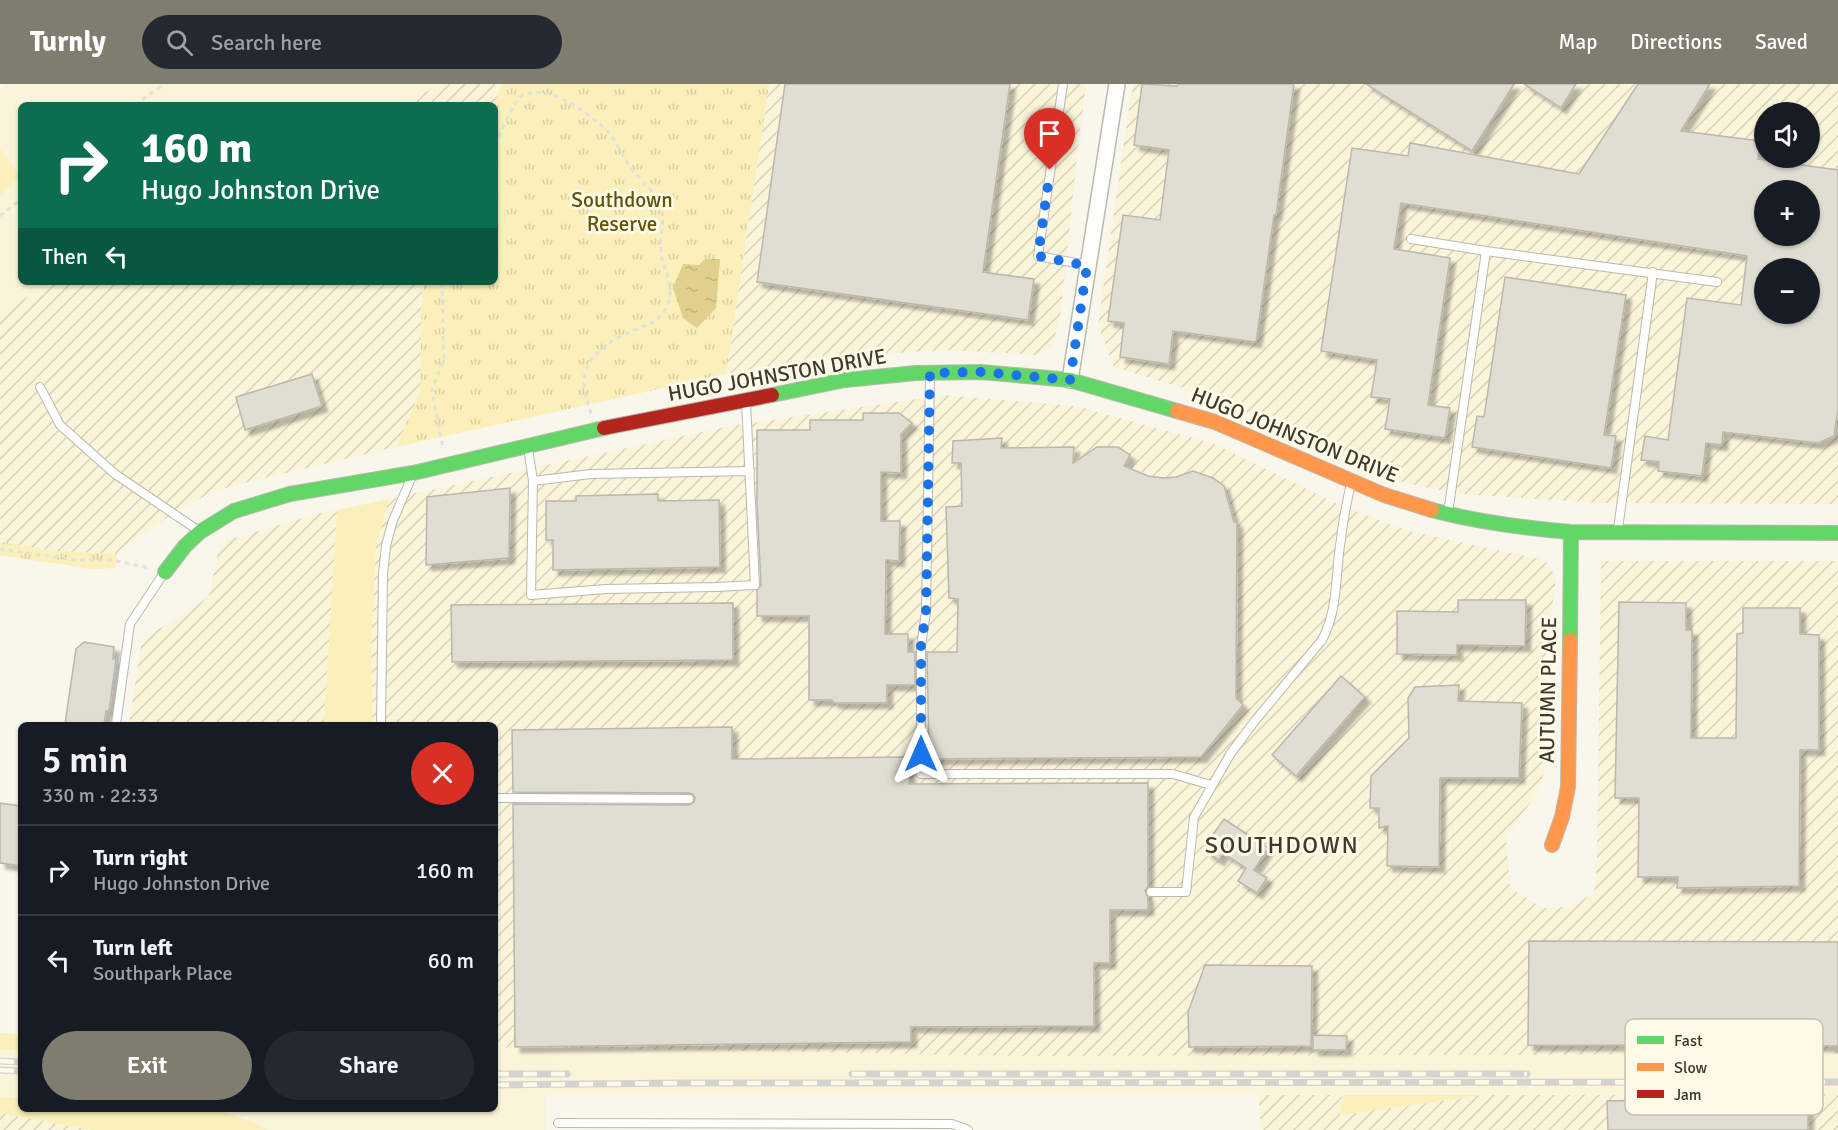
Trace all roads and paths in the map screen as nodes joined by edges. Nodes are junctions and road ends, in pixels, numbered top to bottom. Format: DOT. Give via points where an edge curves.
graph roads {
  1 [pos="164,84"];
  2 [pos="1063,84"];
  3 [pos="1117,84"];
  4 [pos="139,102"];
  5 [pos="498,139"];
  6 [pos="18,201"];
  7 [pos="0,216"];
  8 [pos="1411,239"];
  9 [pos="1486,251"];
  10 [pos="1087,266"];
  11 [pos="1653,272"];
  12 [pos="1717,282"];
  13 [pos="442,285"];
  14 [pos="930,373"];
  15 [pos="1070,380"];
  16 [pos="40,387"];
  17 [pos="746,400"];
  18 [pos="588,405"];
  19 [pos="441,438"];
  20 [pos="528,447"];
  21 [pos="750,471"];
  22 [pos="413,473"];
  23 [pos="533,481"];
  24 [pos="1351,482"];
  25 [pos="1448,514"];
  26 [pos="200,532"];
  27 [pos="1571,532"];
  28 [pos="1617,532"];
  29 [pos="1838,533"];
  30 [pos="0,549"];
  31 [pos="165,572"];
  32 [pos="116,722"];
  33 [pos="381,722"];
  34 [pos="1211,785"];
  35 [pos="498,798"];
  36 [pos="689,799"];
  37 [pos="1552,845"];
  38 [pos="1151,892"];
  39 [pos="558,1123"];
  40 [pos="968,1130"];
  1 -- 4 [label="path"];
  2 -- 10 [label="lane" via="1038,256"];
  3 -- 10 [label="street"];
  5 -- 18 [label="path" via="524,94 547,91 581,108 607,130 659,202 663,217 660,255 669,280 669,302 658,319 615,339 592,358 584,381"];
  6 -- 7 [label="path"];
  8 -- 9 [label="lane"];
  9 -- 11 [label="lane"];
  9 -- 25 [label="lane"];
  10 -- 15 [label="street"];
  11 -- 12 [label="lane"];
  11 -- 28 [label="lane"];
  13 -- 19 [label="path" via="444,359 432,391"];
  14 -- 15 [label="street, HUGO JOHNSTON DRIVE" via="981,372"];
  14 -- 17 [label="street, HUGO JOHNSTON DRIVE" via="845,380"];
  14 -- 34 [label="lane" via="921,774 1173,774"];
  15 -- 24 [label="street, HUGO JOHNSTON DRIVE" via="1215,422"];
  16 -- 26 [label="lane" via="60,425 115,474"];
  17 -- 20 [label="street, HUGO JOHNSTON DRIVE"];
  17 -- 21 [label="lane"];
  20 -- 22 [label="street, HUGO JOHNSTON DRIVE"];
  20 -- 23 [label="lane"];
  21 -- 23 [label="lane" via="591,474"];
  21 -- 23 [label="lane" via="755,585 716,587 531,595"];
  22 -- 26 [label="street, HUGO JOHNSTON DRIVE" via="291,494 234,511"];
  22 -- 33 [label="lane" via="386,546"];
  24 -- 25 [label="street, HUGO JOHNSTON DRIVE"];
  24 -- 34 [label="lane" via="1330,626 1323,640 1254,722"];
  25 -- 27 [label="street, HUGO JOHNSTON DRIVE"];
  26 -- 31 [label="street, HUGO JOHNSTON DRIVE"];
  27 -- 28 [label="street, HUGO JOHNSTON DRIVE"];
  27 -- 37 [label="street, AUTUMN PLACE" via="1568,787 1561,825"];
  28 -- 29 [label="street, HUGO JOHNSTON DRIVE"];
  30 -- 31 [label="path" via="113,561"];
  31 -- 32 [label="lane" via="130,624"];
  34 -- 38 [label="lane" via="1194,817 1186,892"];
  35 -- 36 [label="lane"];
  39 -- 40 [label="lane" via="952,1124"];
}
